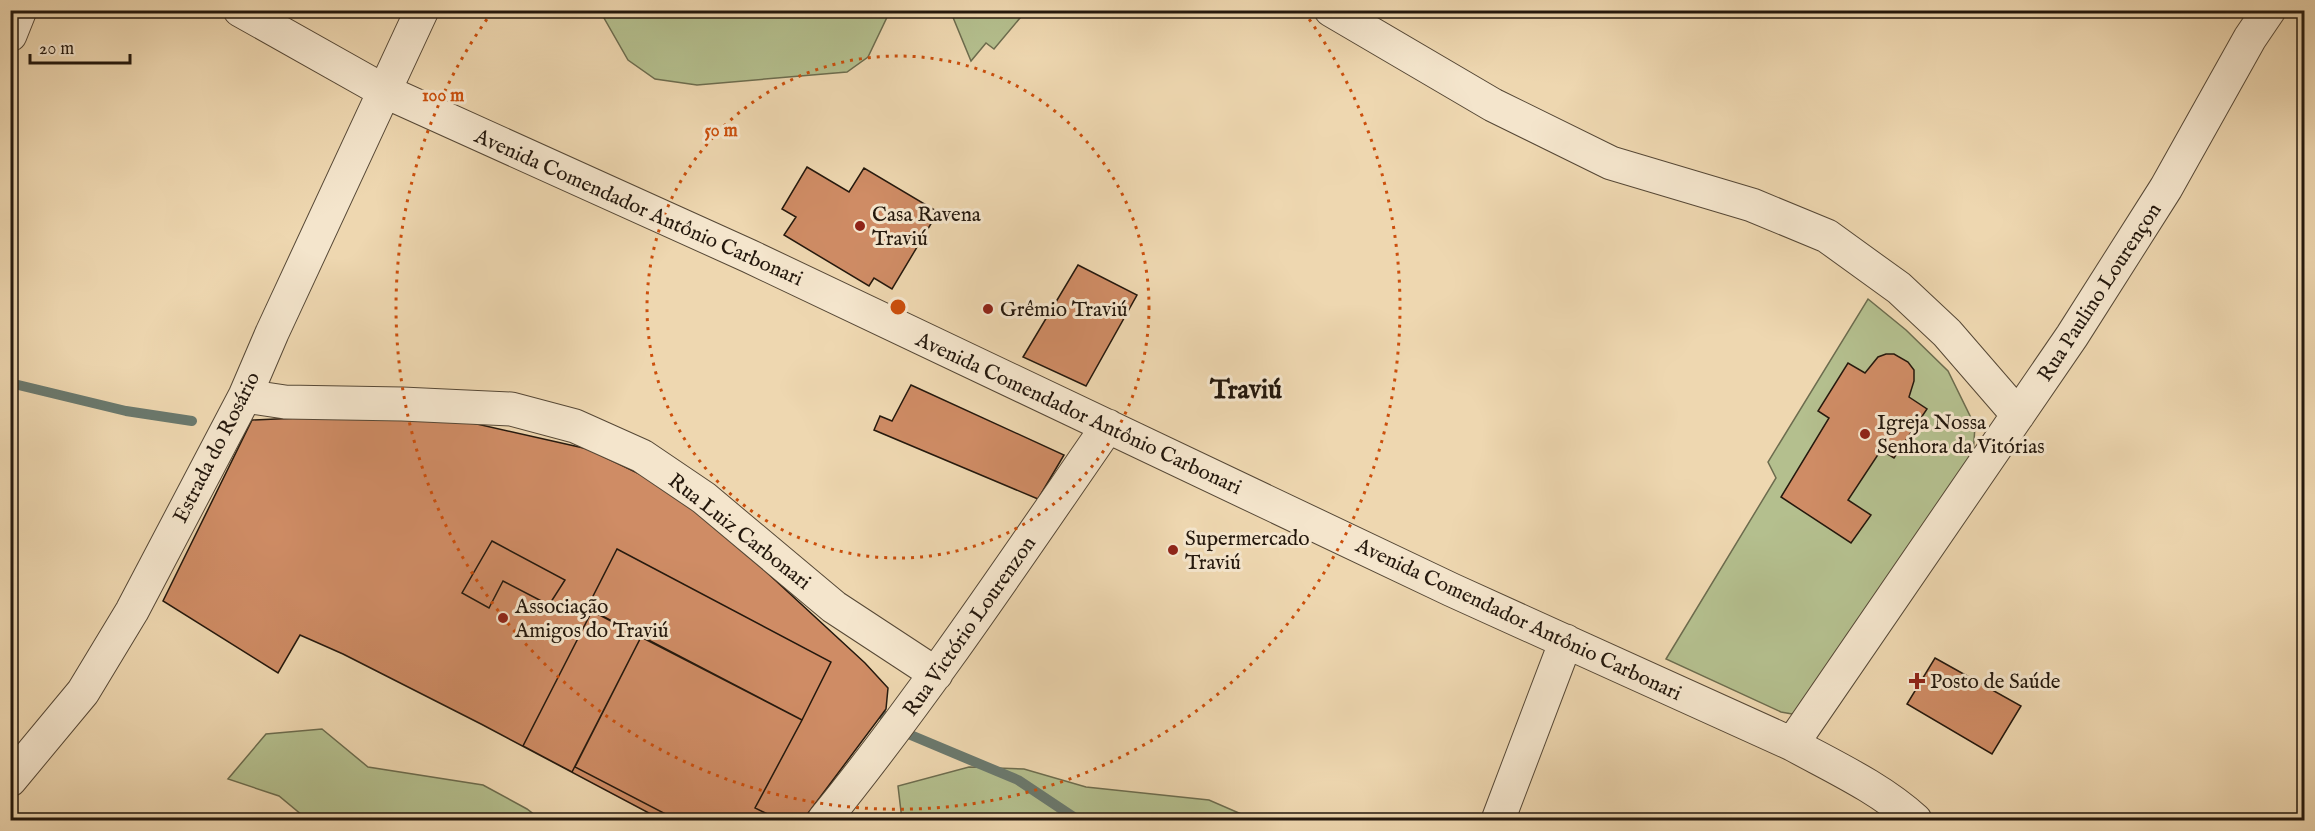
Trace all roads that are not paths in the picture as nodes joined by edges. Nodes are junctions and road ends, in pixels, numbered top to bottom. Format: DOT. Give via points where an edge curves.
graph roads {
  1 [pos="20,10"];
  2 [pos="240,10"];
  3 [pos="422,10"];
  4 [pos="1331,10"];
  5 [pos="2269,10"];
  6 [pos="10,35"];
  7 [pos="384,91"];
  8 [pos="245,396"];
  9 [pos="2018,415"];
  10 [pos="1108,426"];
  11 [pos="1566,641"];
  12 [pos="936,674"];
  13 [pos="1792,744"];
  14 [pos="10,780"];
  15 [pos="824,820"];
  16 [pos="1498,820"];
  17 [pos="1915,820"];
  1 -- 6 [label="street"];
  2 -- 7 [label="street, Avenida Comendador Antônio Carbonari"];
  3 -- 7 [label="street, Estrada do Rosário"];
  4 -- 9 [label="street" via="1493,105 1611,163 1752,205 1827,236 1907,296 1947,333"];
  5 -- 9 [label="street, Rua Paulino Lourençon" via="2166,188"];
  7 -- 8 [label="street, Estrada do Rosário"];
  7 -- 10 [label="street, Avenida Comendador Antônio Carbonari" via="749,256"];
  8 -- 12 [label="street, Rua Luiz Carbonari" via="285,402 511,409 575,426 642,456 704,498 834,607"];
  8 -- 14 [label="street, Estrada do Rosário" via="132,611 83,692"];
  9 -- 13 [label="street, Rua Paulino Lourençon"];
  10 -- 11 [label="street, Avenida Comendador Antônio Carbonari"];
  10 -- 12 [label="street, Rua Victório Lourenzon"];
  11 -- 13 [label="street, Avenida Comendador Antônio Carbonari"];
  11 -- 16 [label="street"];
  12 -- 15 [label="street, Rua Victório Lourenzon"];
  13 -- 17 [label="street, Avenida Comendador Antônio Carbonari" via="1845,772"];
}
